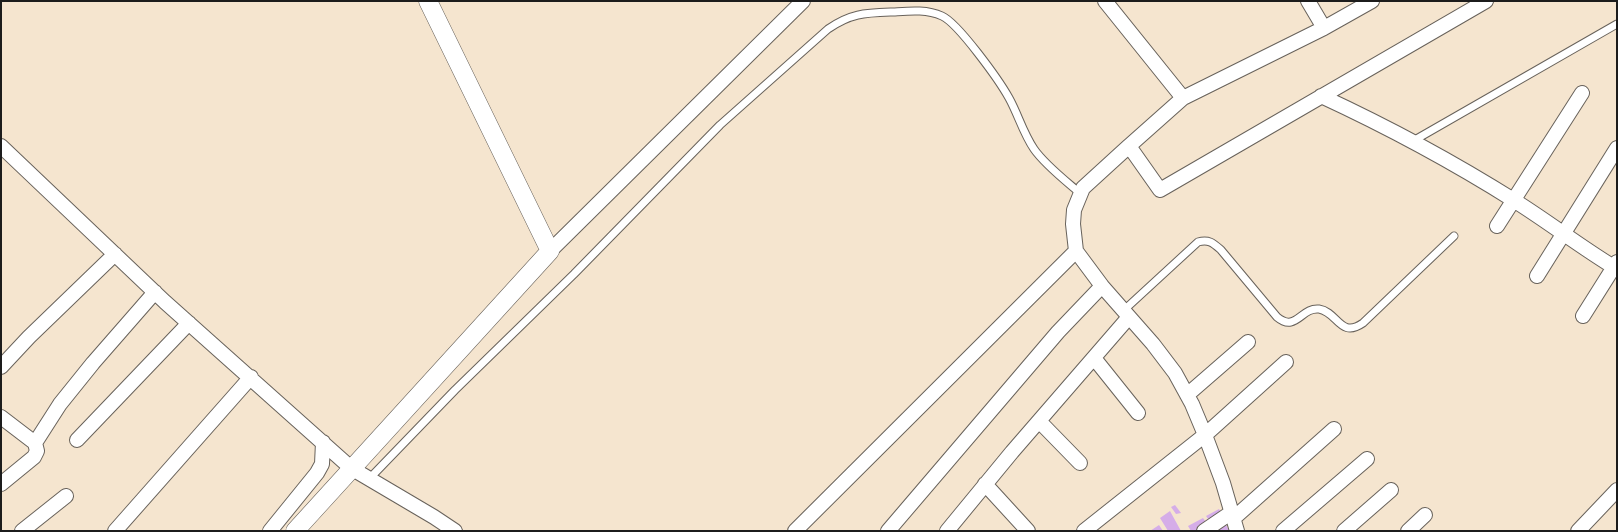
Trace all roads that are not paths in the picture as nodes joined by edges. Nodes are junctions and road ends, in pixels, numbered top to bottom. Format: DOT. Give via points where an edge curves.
graph roads {
  1 [pos="428,1"];
  2 [pos="803,1"];
  3 [pos="1105,1"];
  4 [pos="1308,1"];
  5 [pos="1372,1"];
  6 [pos="1486,1"];
  7 [pos="1617,24"];
  8 [pos="1324,28"];
  9 [pos="1582,93"];
  10 [pos="1321,96"];
  11 [pos="1183,98"];
  12 [pos="1413,141"];
  13 [pos="1,146"];
  14 [pos="1129,146"];
  15 [pos="1617,148"];
  16 [pos="1081,194"];
  17 [pos="1514,200"];
  18 [pos="1497,226"];
  19 [pos="1563,232"];
  20 [pos="1454,236"];
  21 [pos="550,251"];
  22 [pos="1076,251"];
  23 [pos="115,254"];
  24 [pos="1616,266"];
  25 [pos="1537,276"];
  26 [pos="1102,286"];
  27 [pos="155,292"];
  28 [pos="1126,314"];
  29 [pos="1583,316"];
  30 [pos="189,323"];
  31 [pos="1248,342"];
  32 [pos="1094,358"];
  33 [pos="1286,362"];
  34 [pos="1,367"];
  35 [pos="250,377"];
  36 [pos="1187,396"];
  37 [pos="1138,413"];
  38 [pos="1,417"];
  39 [pos="1039,422"];
  40 [pos="1334,429"];
  41 [pos="1205,435"];
  42 [pos="77,440"];
  43 [pos="323,442"];
  44 [pos="35,443"];
  45 [pos="1367,460"];
  46 [pos="1080,464"];
  47 [pos="345,474"];
  48 [pos="369,478"];
  49 [pos="1,484"];
  50 [pos="985,484"];
  51 [pos="1391,490"];
  52 [pos="1617,490"];
  53 [pos="66,496"];
  54 [pos="1425,515"];
  55 [pos="1235,520"];
  56 [pos="947,530"];
  57 [pos="22,531"];
  58 [pos="115,531"];
  59 [pos="270,531"];
  60 [pos="295,531"];
  61 [pos="455,531"];
  62 [pos="795,531"];
  63 [pos="888,531"];
  64 [pos="1028,531"];
  65 [pos="1084,531"];
  66 [pos="1204,531"];
  67 [pos="1283,531"];
  68 [pos="1344,531"];
  69 [pos="1408,531"];
  70 [pos="1578,531"];
  1 -- 21 [label="street"];
  2 -- 21 [label="street"];
  3 -- 11 [label="street"];
  4 -- 8 [label="street"];
  5 -- 8 [label="street"];
  6 -- 10 [label="street"];
  7 -- 12 [label="lane"];
  8 -- 11 [label="street"];
  9 -- 17 [label="street"];
  10 -- 12 [label="street"];
  10 -- 14 [label="street" via="1160,190"];
  11 -- 14 [label="street"];
  12 -- 17 [label="street"];
  13 -- 23 [label="street"];
  14 -- 16 [label="street"];
  15 -- 19 [label="street"];
  16 -- 22 [label="street" via="1074,210"];
  16 -- 48 [label="lane" via="1035,151 1008,97 952,22 944,16 916,10 853,15 828,29 720,126"];
  17 -- 18 [label="street"];
  17 -- 19 [label="street"];
  19 -- 24 [label="street"];
  19 -- 25 [label="street"];
  20 -- 28 [label="lane" via="1356,328 1349,329 1323,310 1316,309 1297,320 1283,322 1221,250 1213,242 1205,240 1198,242"];
  21 -- 47 [label="street"];
  22 -- 26 [label="street"];
  22 -- 62 [label="street"];
  23 -- 27 [label="street"];
  23 -- 34 [label="street"];
  24 -- 29 [label="street"];
  26 -- 28 [label="street"];
  26 -- 63 [label="street" via="1046,346"];
  27 -- 30 [label="street"];
  27 -- 44 [label="street" via="60,404"];
  28 -- 32 [label="street"];
  28 -- 36 [label="street" via="1153,344"];
  30 -- 35 [label="street"];
  30 -- 42 [label="street"];
  31 -- 36 [label="street"];
  32 -- 37 [label="street"];
  32 -- 39 [label="street"];
  33 -- 41 [label="street"];
  35 -- 43 [label="street"];
  35 -- 58 [label="street"];
  36 -- 41 [label="street"];
  38 -- 44 [label="street"];
  39 -- 46 [label="street"];
  39 -- 50 [label="street"];
  40 -- 55 [label="street"];
  41 -- 55 [label="street"];
  41 -- 65 [label="street"];
  43 -- 47 [label="street"];
  43 -- 59 [label="street" via="322,464 317,473"];
  44 -- 49 [label="street" via="37,451 34,457"];
  45 -- 67 [label="street"];
  47 -- 48 [label="street"];
  47 -- 60 [label="street"];
  48 -- 61 [label="street"];
  50 -- 56 [label="street"];
  50 -- 64 [label="street"];
  51 -- 68 [label="street"];
  52 -- 70 [label="street"];
  53 -- 57 [label="street"];
  54 -- 69 [label="street"];
  55 -- 66 [label="street"];
}
